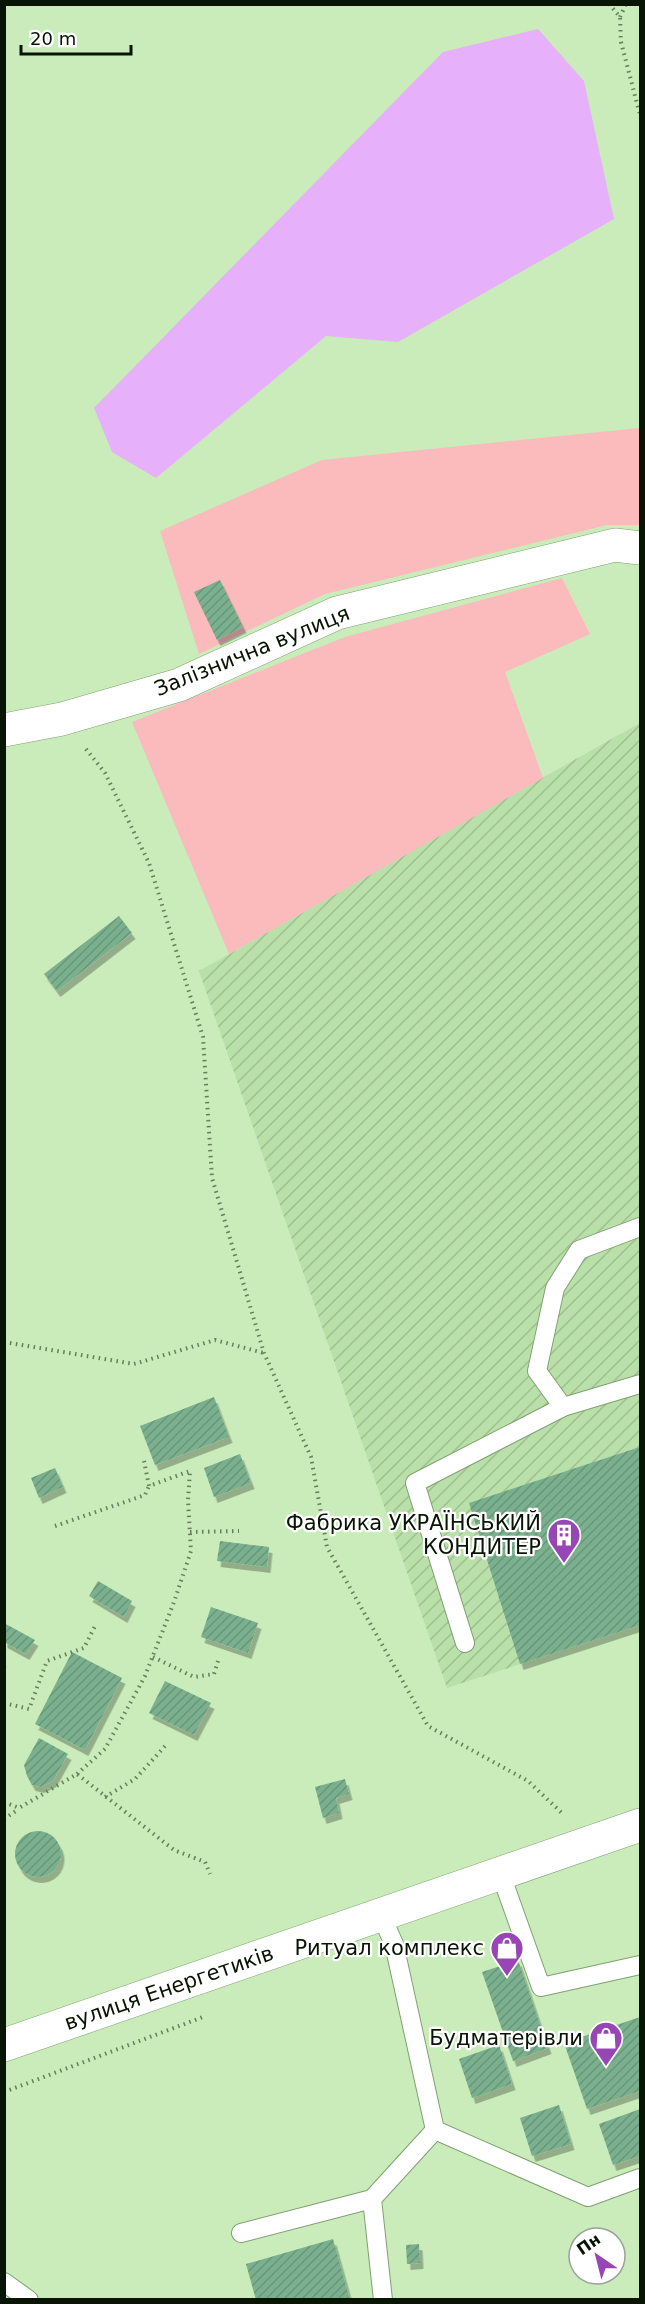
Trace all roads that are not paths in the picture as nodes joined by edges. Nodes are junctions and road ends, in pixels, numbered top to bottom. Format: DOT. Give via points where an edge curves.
graph roads {
  1 [pos="640,548"];
  2 [pos="4,730"];
  3 [pos="640,1227"];
  4 [pos="640,1383"];
  5 [pos="563,1407"];
  6 [pos="465,1643"];
  7 [pos="640,1825"];
  8 [pos="500,1872"];
  9 [pos="381,1915"];
  10 [pos="640,1965"];
  11 [pos="4,2045"];
  12 [pos="435,2130"];
  13 [pos="640,2178"];
  14 [pos="372,2199"];
  15 [pos="241,2233"];
  16 [pos="4,2282"];
  17 [pos="29,2300"];
  18 [pos="383,2300"];
  1 -- 2 [label="main road, Залізнична вулиця" via="615,545 337,614 179,685 62,719"];
  3 -- 5 [label="lane" via="579,1250 555,1288 537,1371"];
  4 -- 5 [label="lane"];
  5 -- 6 [label="lane" via="415,1483"];
  7 -- 8 [label="main road, вулиця Енергетиків"];
  8 -- 9 [label="main road, вулиця Енергетиків"];
  8 -- 10 [label="lane" via="541,1987"];
  9 -- 11 [label="main road, вулиця Енергетиків"];
  9 -- 12 [label="lane" via="394,1944"];
  12 -- 13 [label="lane" via="588,2197"];
  12 -- 14 [label="lane"];
  14 -- 15 [label="lane"];
  14 -- 18 [label="lane"];
  16 -- 17 [label="lane"];
}
